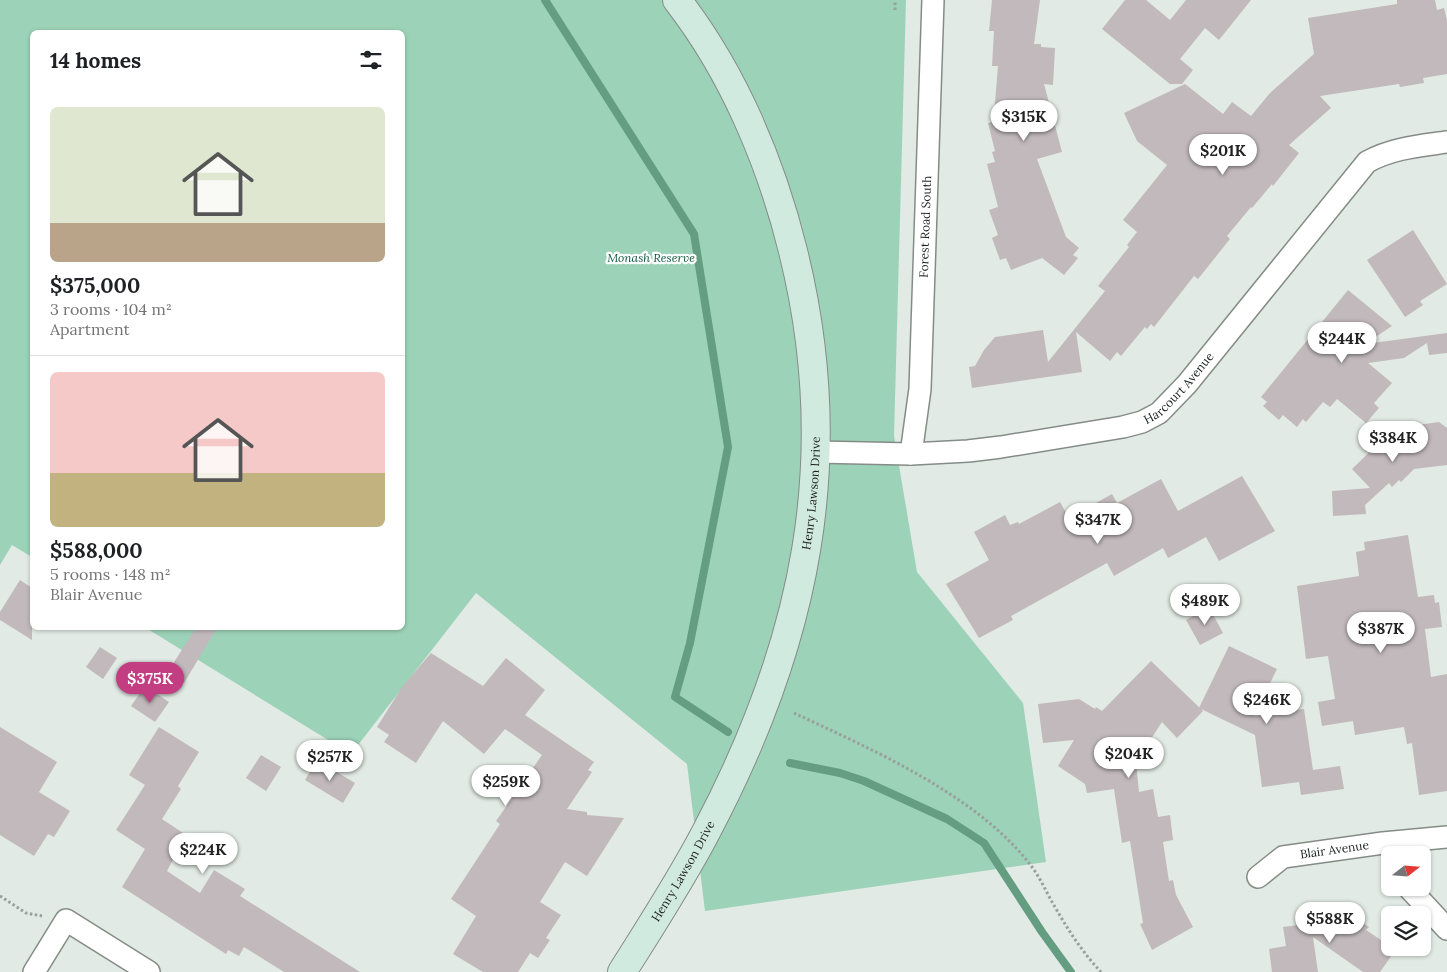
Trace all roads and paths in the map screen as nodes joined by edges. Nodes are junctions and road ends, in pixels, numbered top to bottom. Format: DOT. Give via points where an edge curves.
graph roads {
  1 [pos="677,0"];
  2 [pos="896,0"];
  3 [pos="933,0"];
  4 [pos="895,10"];
  5 [pos="1447,142"];
  6 [pos="816,452"];
  7 [pos="911,454"];
  8 [pos="794,713"];
  9 [pos="1447,837"];
  10 [pos="1402,846"];
  11 [pos="1381,849"];
  12 [pos="1258,877"];
  13 [pos="0,896"];
  14 [pos="1416,896"];
  15 [pos="66,920"];
  16 [pos="1447,929"];
  17 [pos="34,972"];
  18 [pos="149,972"];
  19 [pos="622,972"];
  20 [pos="1101,972"];
  1 -- 6 [label="main road, Henry Lawson Drive" via="702,34 736,96 766,163 788,230 813,356"];
  2 -- 4 [label="path"];
  3 -- 7 [label="street, Forest Road South" via="920,389"];
  5 -- 7 [label="street, Harcourt Avenue" via="1398,149 1367,162 1187,384 1159,413 1142,422 1082,435 1001,447"];
  6 -- 7 [label="street, Harcourt Avenue"];
  6 -- 19 [label="main road, Henry Lawson Drive" via="812,511 800,587 783,653 764,707 706,833"];
  8 -- 20 [label="path" via="872,749 948,794 1006,837 1032,868 1062,920"];
  9 -- 10 [label="street, Blair Avenue"];
  11 -- 12 [label="street, Blair Avenue" via="1283,857"];
  13 -- 15 [label="path" via="26,913"];
  14 -- 16 [label="street"];
  15 -- 17 [label="street"];
  15 -- 18 [label="street"];
}
